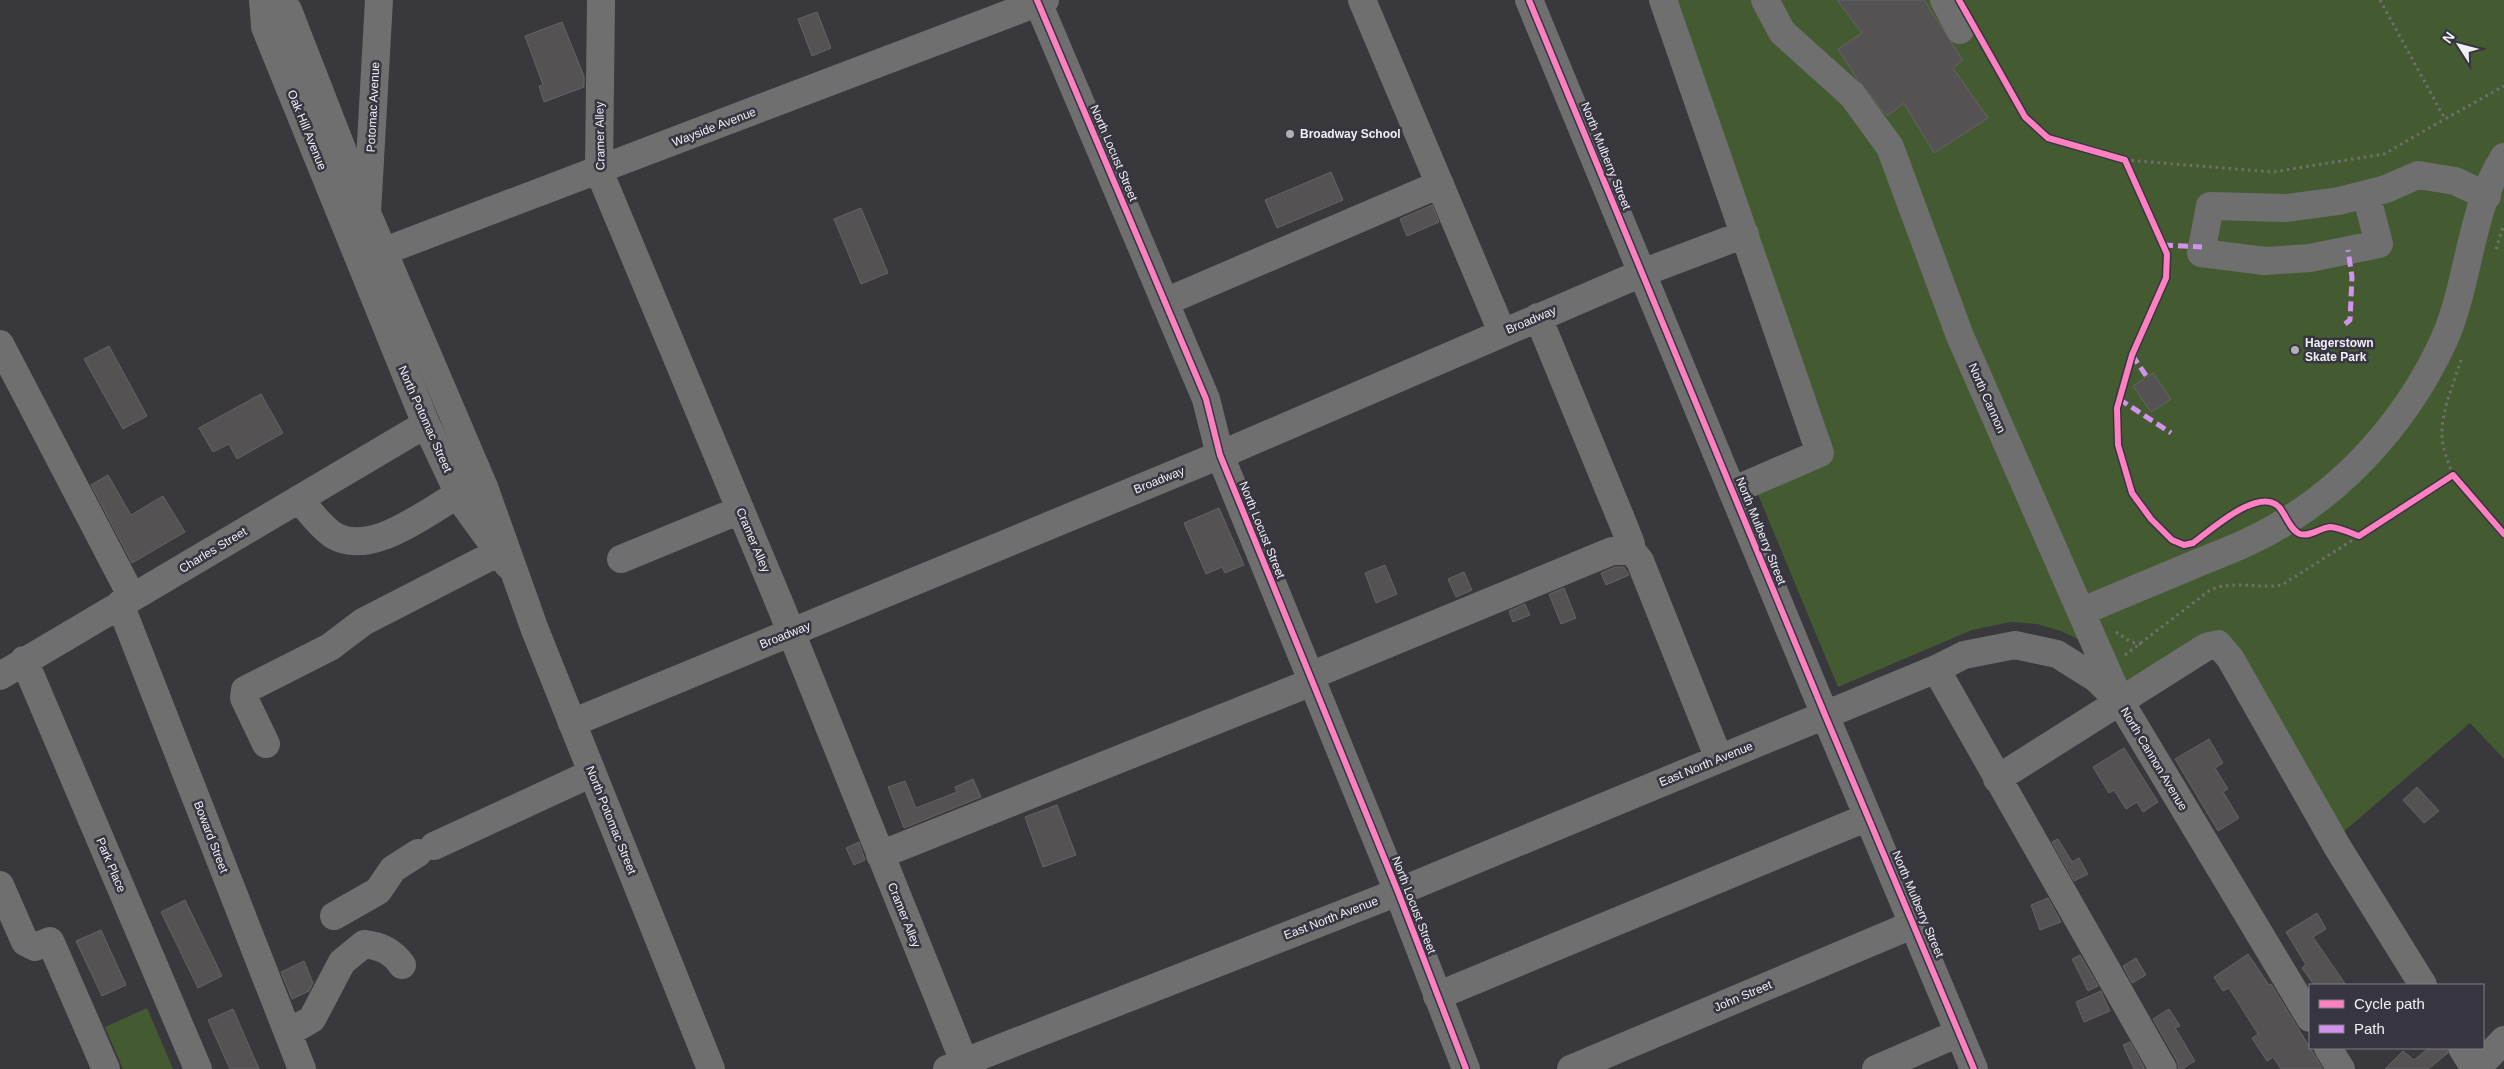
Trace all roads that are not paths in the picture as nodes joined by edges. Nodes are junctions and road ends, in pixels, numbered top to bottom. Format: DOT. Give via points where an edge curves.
graph roads {
  1 [pos="263,0"];
  2 [pos="280,0"];
  3 [pos="380,0"];
  4 [pos="601,0"];
  5 [pos="1362,0"];
  6 [pos="1530,0"];
  7 [pos="1663,0"];
  8 [pos="1765,0"];
  9 [pos="1944,0"];
  10 [pos="1040,1"];
  11 [pos="1960,30"];
  12 [pos="2504,157"];
  13 [pos="599,172"];
  14 [pos="1440,184"];
  15 [pos="2366,194"];
  16 [pos="2487,196"];
  17 [pos="366,213"];
  18 [pos="1745,234"];
  19 [pos="370,255"];
  20 [pos="1642,273"];
  21 [pos="1165,302"];
  22 [pos="1538,317"];
  23 [pos="1502,332"];
  24 [pos="0,344"];
  25 [pos="426,424"];
  26 [pos="1220,456"];
  27 [pos="1732,491"];
  28 [pos="459,494"];
  29 [pos="299,498"];
  30 [pos="740,510"];
  31 [pos="1630,550"];
  32 [pos="621,559"];
  33 [pos="505,561"];
  34 [pos="126,601"];
  35 [pos="2081,612"];
  36 [pos="790,633"];
  37 [pos="24,660"];
  38 [pos="1936,669"];
  39 [pos="0,676"];
  40 [pos="1311,679"];
  41 [pos="2121,703"];
  42 [pos="1825,715"];
  43 [pos="572,724"];
  44 [pos="266,744"];
  45 [pos="1719,759"];
  46 [pos="592,773"];
  47 [pos="1997,779"];
  48 [pos="1868,817"];
  49 [pos="880,855"];
  50 [pos="0,885"];
  51 [pos="1398,892"];
  52 [pos="334,916"];
  53 [pos="1914,924"];
  54 [pos="402,964"];
  55 [pos="2422,984"];
  56 [pos="1438,996"];
  57 [pos="2309,1016"];
  58 [pos="288,1033"];
  59 [pos="1959,1033"];
  60 [pos="2504,1040"];
  61 [pos="2329,1049"];
  62 [pos="2463,1049"];
  63 [pos="959,1067"];
  64 [pos="106,1069"];
  65 [pos="198,1069"];
  66 [pos="302,1069"];
  67 [pos="711,1069"];
  68 [pos="1466,1069"];
  69 [pos="1571,1069"];
  70 [pos="1876,1069"];
  71 [pos="1974,1069"];
  72 [pos="2163,1069"];
  73 [pos="2341,1069"];
  74 [pos="2475,1069"];
  1 -- 19 [label="street, Oak Hill Avenue" via="265,27"];
  2 -- 17 [label="street, Oak Hill Avenue" via="288,10"];
  3 -- 17 [label="main road, Potomac Avenue"];
  4 -- 13 [label="street, Cramer Alley"];
  5 -- 14 [label="street"];
  6 -- 20 [label="street, North Mulberry Street"];
  7 -- 18 [label="street"];
  8 -- 35 [label="street, North Cannon" via="1782,32 1852,95 1890,147 1960,336"];
  9 -- 11 [label="street"];
  10 -- 13 [label="street, Wayside Avenue"];
  10 -- 21 [label="main road, North Locust Street"];
  12 -- 16 [label="street"];
  13 -- 19 [label="street, Wayside Avenue"];
  13 -- 30 [label="street, Cramer Alley"];
  14 -- 21 [label="street"];
  14 -- 23 [label="street"];
  15 -- 15 [label="street" via="2287,208 2210,206 2201,253 2265,262 2310,258 2379,244"];
  15 -- 16 [label="street" via="2418,175 2455,181"];
  16 -- 35 [label="street" via="2459,299 2424,381 2402,413 2353,469 2288,521 2244,544"];
  17 -- 19 [label="main road, Oak Hill Avenue"];
  18 -- 20 [label="street, Broadway"];
  18 -- 27 [label="street" via="1820,453"];
  19 -- 25 [label="street, North Potomac Street"];
  19 -- 33 [label="main road, North Potomac Street" via="484,487"];
  20 -- 22 [label="street, Broadway"];
  20 -- 27 [label="street, North Mulberry Street"];
  21 -- 26 [label="main road, North Locust Street" via="1206,399"];
  22 -- 23 [label="street, Broadway"];
  22 -- 31 [label="street" via="1624,526"];
  23 -- 26 [label="street, Broadway"];
  24 -- 34 [label="street, Boward Street"];
  25 -- 28 [label="street, North Potomac Street"];
  25 -- 29 [label="street, Charles Street"];
  26 -- 36 [label="street, Broadway"];
  26 -- 40 [label="main road, North Locust Street"];
  27 -- 42 [label="street, North Mulberry Street"];
  28 -- 29 [label="street" via="385,537 364,542 333,535"];
  28 -- 33 [label="street, North Potomac Street"];
  29 -- 34 [label="street, Charles Street"];
  30 -- 32 [label="street"];
  30 -- 36 [label="street, Cramer Alley"];
  31 -- 40 [label="street" via="1612,551"];
  31 -- 45 [label="street" via="1640,561"];
  33 -- 43 [label="main road, North Potomac Street"];
  33 -- 44 [label="street" via="363,622 330,647 245,690 244,698"];
  34 -- 37 [label="street, Charles Street"];
  34 -- 58 [label="street, Boward Street"];
  35 -- 41 [label="street, North Cannon"];
  36 -- 43 [label="street, Broadway"];
  36 -- 49 [label="street, Cramer Alley"];
  37 -- 39 [label="street, Charles Street"];
  37 -- 65 [label="street, Park Place"];
  38 -- 41 [label="street, North Cannon Avenue" via="1964,654 2014,645 2058,654 2097,679"];
  38 -- 42 [label="street, North Cannon Avenue"];
  38 -- 47 [label="street"];
  40 -- 49 [label="street"];
  40 -- 51 [label="main road, North Locust Street"];
  41 -- 47 [label="street"];
  41 -- 55 [label="street" via="2206,647 2212,644 2223,647 2338,848"];
  41 -- 57 [label="street, North Cannon Avenue"];
  42 -- 45 [label="street, East North Avenue"];
  42 -- 48 [label="street, North Mulberry Street"];
  43 -- 46 [label="main road, North Potomac Street"];
  45 -- 51 [label="street, East North Avenue"];
  46 -- 52 [label="street" via="426,850 393,869 378,891"];
  46 -- 67 [label="main road, North Potomac Street"];
  47 -- 72 [label="street"];
  48 -- 53 [label="street, North Mulberry Street"];
  48 -- 56 [label="street"];
  49 -- 63 [label="street, Cramer Alley"];
  50 -- 64 [label="street" via="25,942 35,947 50,941"];
  51 -- 56 [label="main road, North Locust Street"];
  51 -- 63 [label="street, East North Avenue"];
  53 -- 59 [label="street, North Mulberry Street"];
  53 -- 69 [label="street, John Street"];
  54 -- 58 [label="street" via="394,954 378,946 364,944 342,962 312,1019"];
  56 -- 68 [label="main road, North Locust Street"];
  58 -- 66 [label="street, Boward Street"];
  59 -- 70 [label="street"];
  59 -- 71 [label="street, North Mulberry Street"];
  60 -- 74 [label="street"];
  61 -- 73 [label="street"];
  62 -- 74 [label="street"];
}
